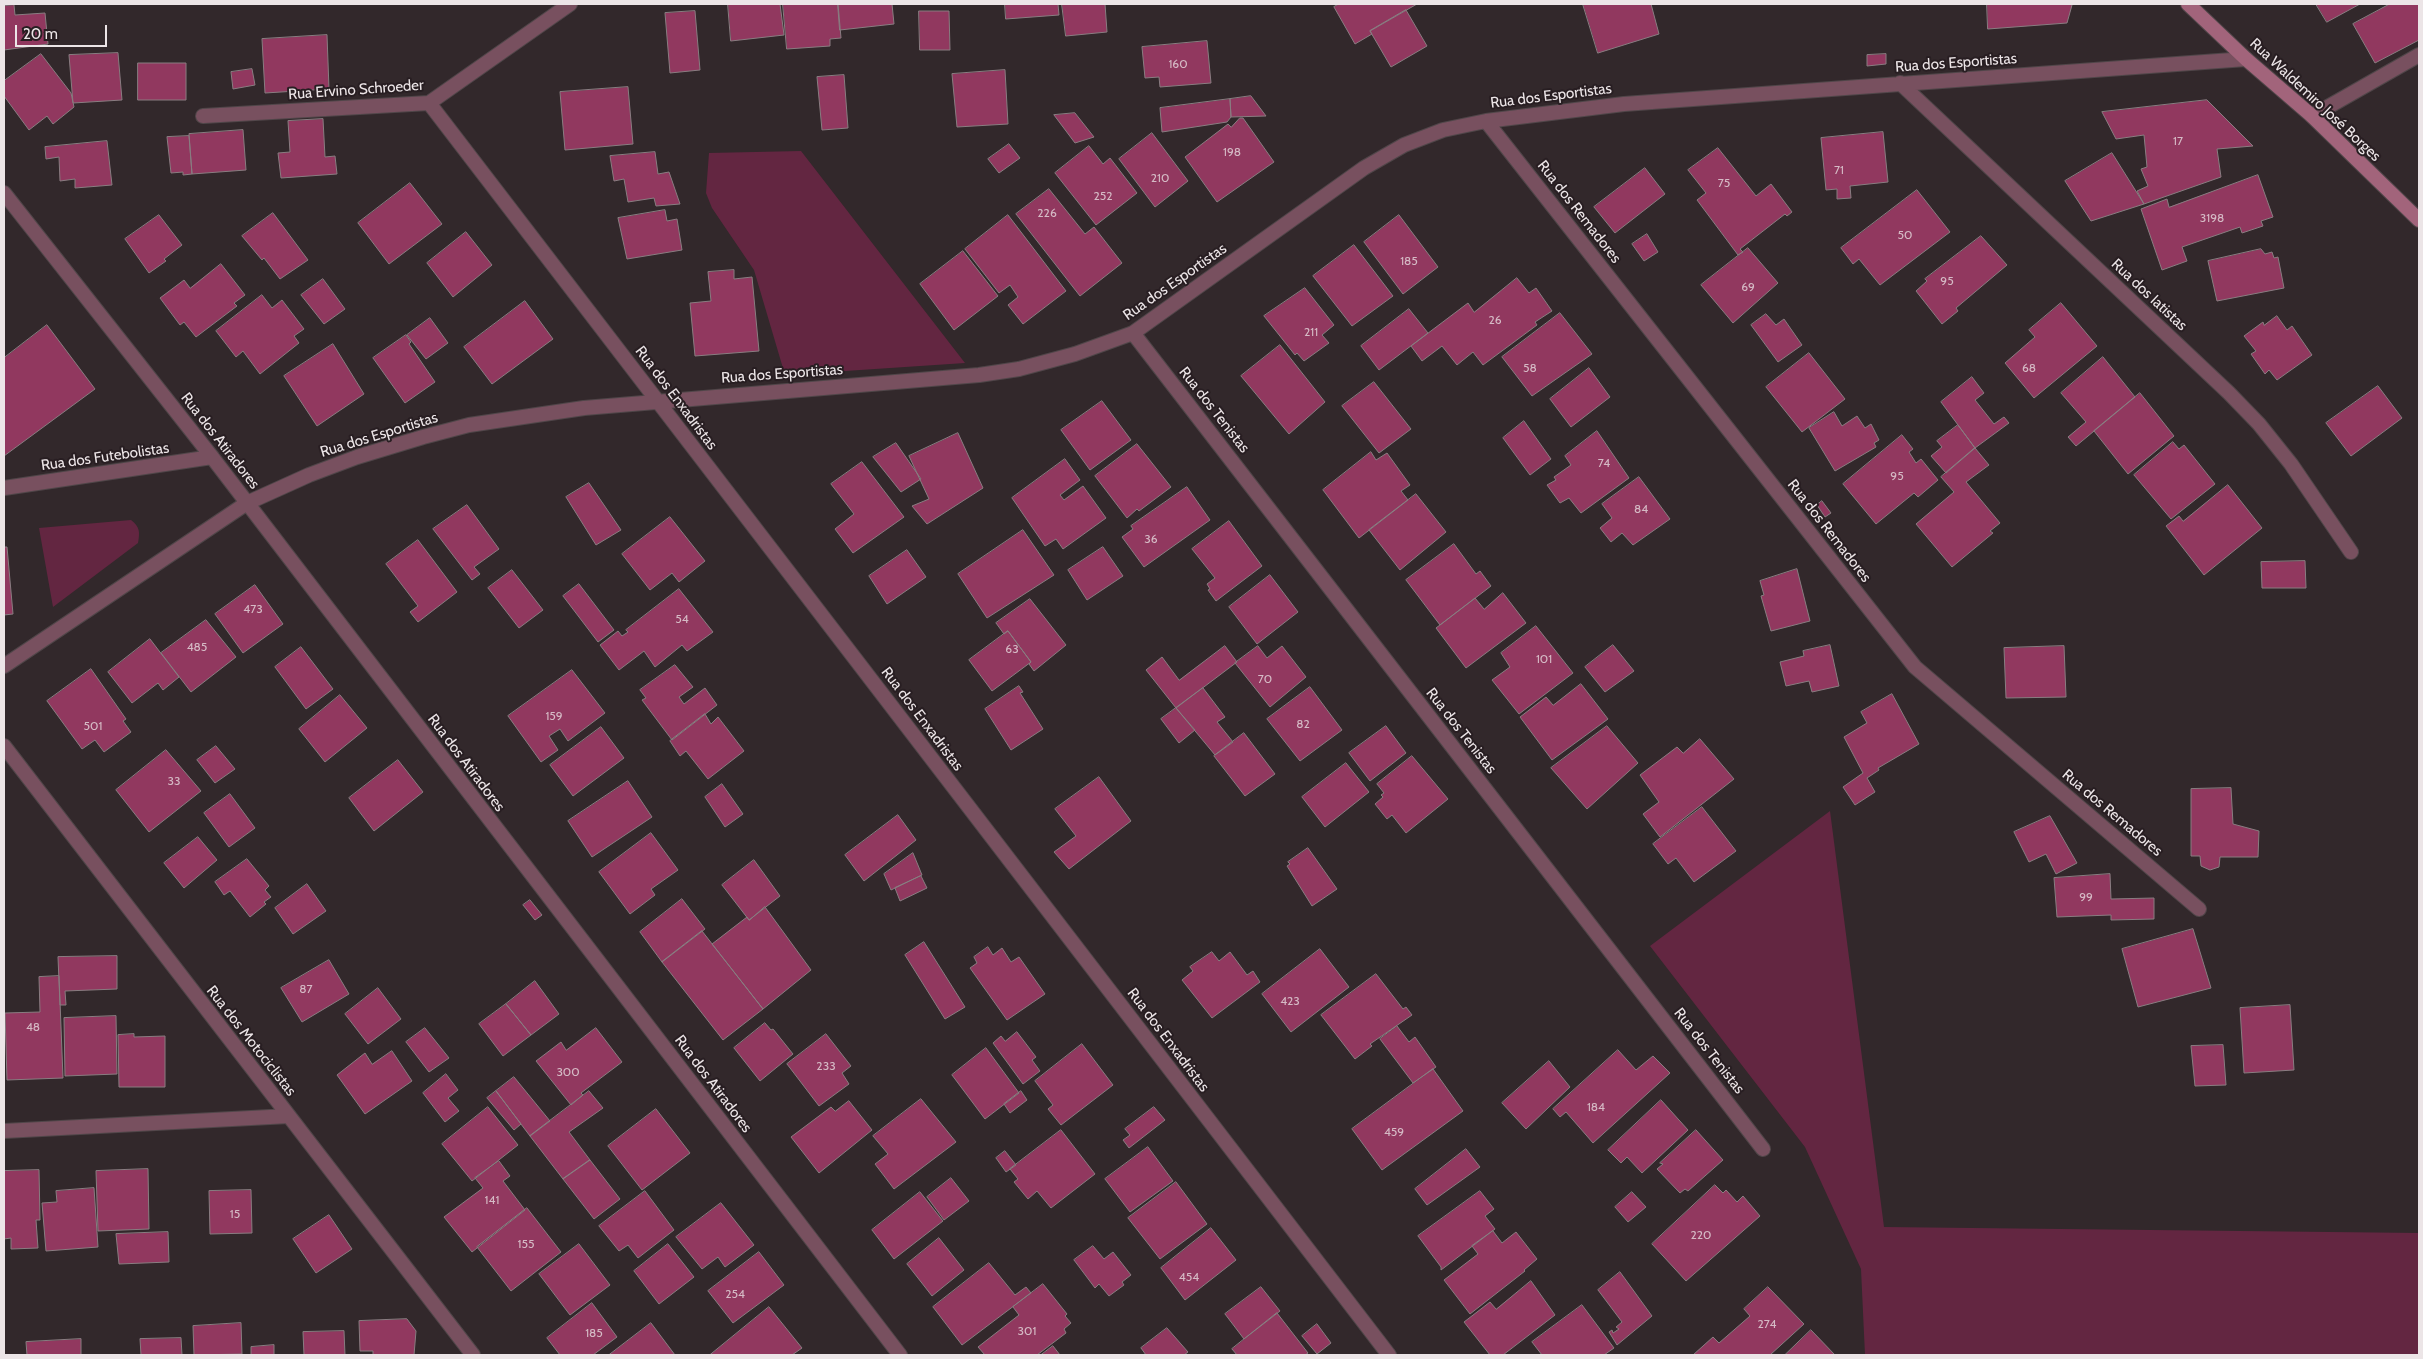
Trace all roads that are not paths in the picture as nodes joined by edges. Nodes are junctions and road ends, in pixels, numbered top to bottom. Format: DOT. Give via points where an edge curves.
graph roads {
  1 [pos="570,4"];
  2 [pos="2188,4"];
  3 [pos="2419,55"];
  4 [pos="2246,59"];
  5 [pos="1900,83"];
  6 [pos="429,103"];
  7 [pos="204,116"];
  8 [pos="2312,116"];
  9 [pos="1486,120"];
  10 [pos="4,193"];
  11 [pos="2419,220"];
  12 [pos="1133,333"];
  13 [pos="657,400"];
  14 [pos="212,457"];
  15 [pos="4,488"];
  16 [pos="247,503"];
  17 [pos="2351,552"];
  18 [pos="4,666"];
  19 [pos="4,746"];
  20 [pos="2199,909"];
  21 [pos="289,1116"];
  22 [pos="4,1130"];
  23 [pos="1763,1149"];
  24 [pos="473,1355"];
  25 [pos="900,1355"];
  26 [pos="1389,1355"];
  1 -- 6 [label="street, Rua Ervino Schroeder"];
  2 -- 4 [label="main road, Rua Waldemiro José Borges"];
  3 -- 8 [label="street"];
  4 -- 5 [label="street, Rua dos Esportistas"];
  4 -- 8 [label="main road, Rua Waldemiro José Borges"];
  5 -- 9 [label="street, Rua dos Esportistas" via="1624,104"];
  5 -- 17 [label="street, Rua dos Iatistas" via="2229,392 2291,464"];
  6 -- 7 [label="street, Rua Ervino Schroeder"];
  6 -- 13 [label="street, Rua dos Enxadristas"];
  8 -- 11 [label="main road, Rua Waldemiro José Borges"];
  9 -- 12 [label="street, Rua dos Esportistas" via="1443,130 1404,145 1364,168"];
  9 -- 20 [label="street, Rua dos Remadores" via="1914,667"];
  10 -- 14 [label="street, Rua dos Atiradores"];
  12 -- 13 [label="street, Rua dos Esportistas" via="1075,354 1019,369 979,375"];
  12 -- 23 [label="street, Rua dos Tenistas"];
  13 -- 16 [label="street, Rua dos Esportistas" via="479,424 423,437 317,472"];
  13 -- 26 [label="street, Rua dos Enxadristas"];
  14 -- 15 [label="street, Rua dos Futebolistas"];
  14 -- 16 [label="street, Rua dos Atiradores"];
  16 -- 18 [label="street, Rua dos Esportistas"];
  16 -- 25 [label="street, Rua dos Atiradores"];
  19 -- 21 [label="street, Rua dos Motociclistas"];
  21 -- 22 [label="street"];
  21 -- 24 [label="street, Rua dos Motociclistas"];
}
